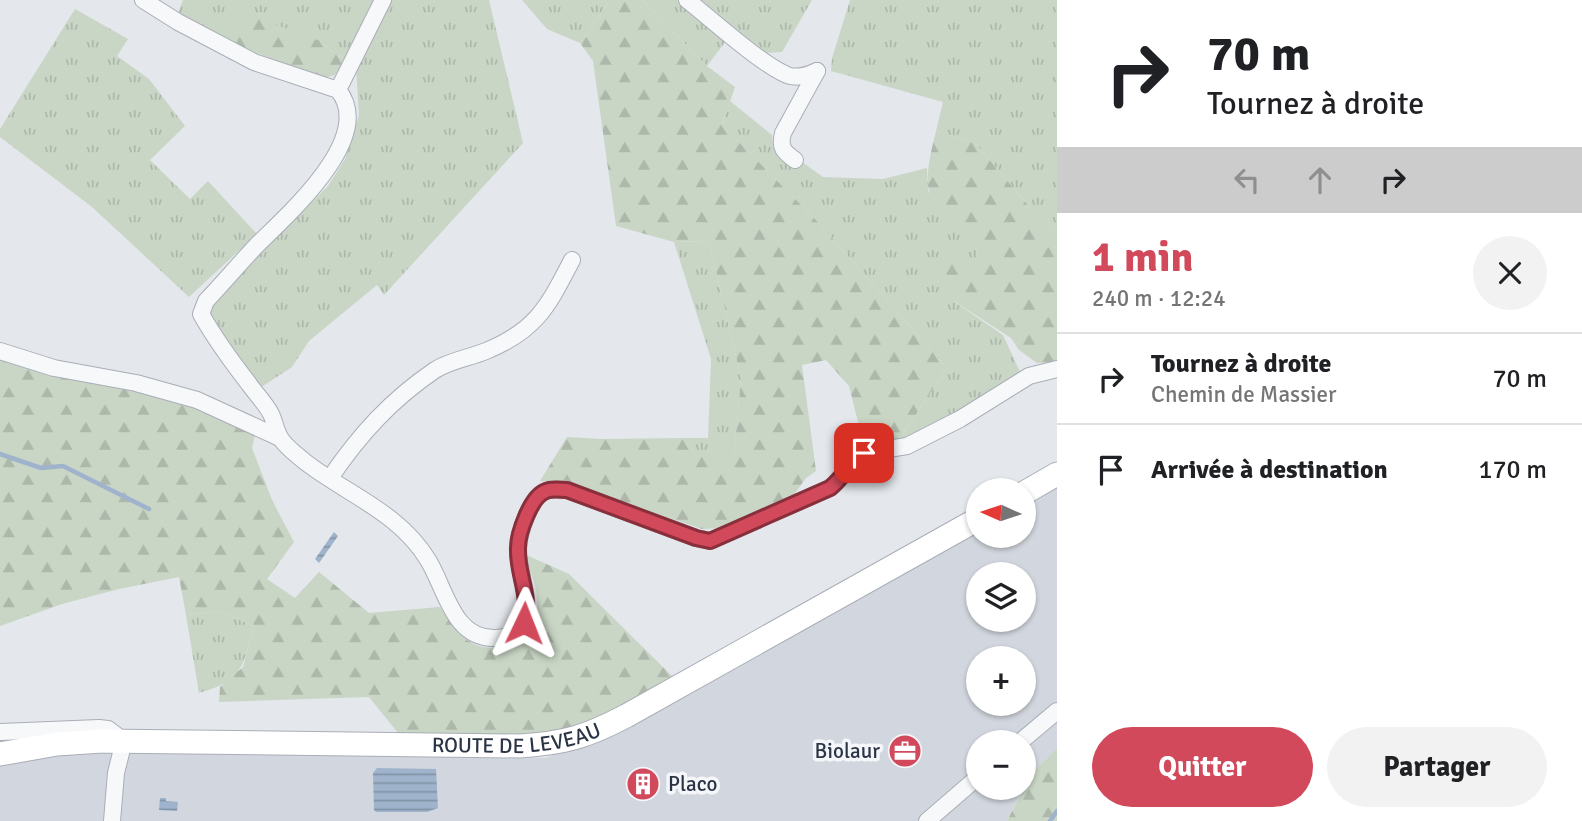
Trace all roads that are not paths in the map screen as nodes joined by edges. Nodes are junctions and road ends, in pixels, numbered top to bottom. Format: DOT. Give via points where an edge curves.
graph roads {
  1 [pos="143,0"];
  2 [pos="383,0"];
  3 [pos="687,0"];
  4 [pos="338,90"];
  5 [pos="795,160"];
  6 [pos="572,260"];
  7 [pos="0,351"];
  8 [pos="1057,369"];
  9 [pos="280,438"];
  10 [pos="1057,474"];
  11 [pos="330,478"];
  12 [pos="1036,486"];
  13 [pos="966,526"];
  14 [pos="1057,711"];
  15 [pos="1034,730"];
  16 [pos="0,732"];
  17 [pos="124,741"];
  18 [pos="0,754"];
  19 [pos="966,787"];
  20 [pos="112,821"];
  21 [pos="927,821"];
  1 -- 4 [label="street" via="254,62"];
  2 -- 4 [label="street"];
  3 -- 5 [label="street" via="788,75 807,76 817,71 780,142 782,150"];
  4 -- 9 [label="street" via="348,109 333,163 201,309 206,323 271,414"];
  6 -- 11 [label="street" via="553,298 532,324 511,339 436,370 381,413"];
  7 -- 9 [label="street" via="197,400"];
  8 -- 11 [label="street" via="1029,376 907,446 864,453 830,488 710,541 578,493 545,491 528,512 519,539 527,598 524,623 519,630 498,638 467,630 408,534 385,513"];
  9 -- 11 [label="street"];
  10 -- 12 [label="street"];
  13 -- 17 [label="street, ROUTE DE LEVEAU" via="575,740 520,746"];
  14 -- 15 [label="street"];
  16 -- 17 [label="street" via="99,727"];
  17 -- 18 [label="street, ROUTE DE LEVEAU" via="57,744"];
  17 -- 20 [label="street"];
  19 -- 21 [label="street"];
}
